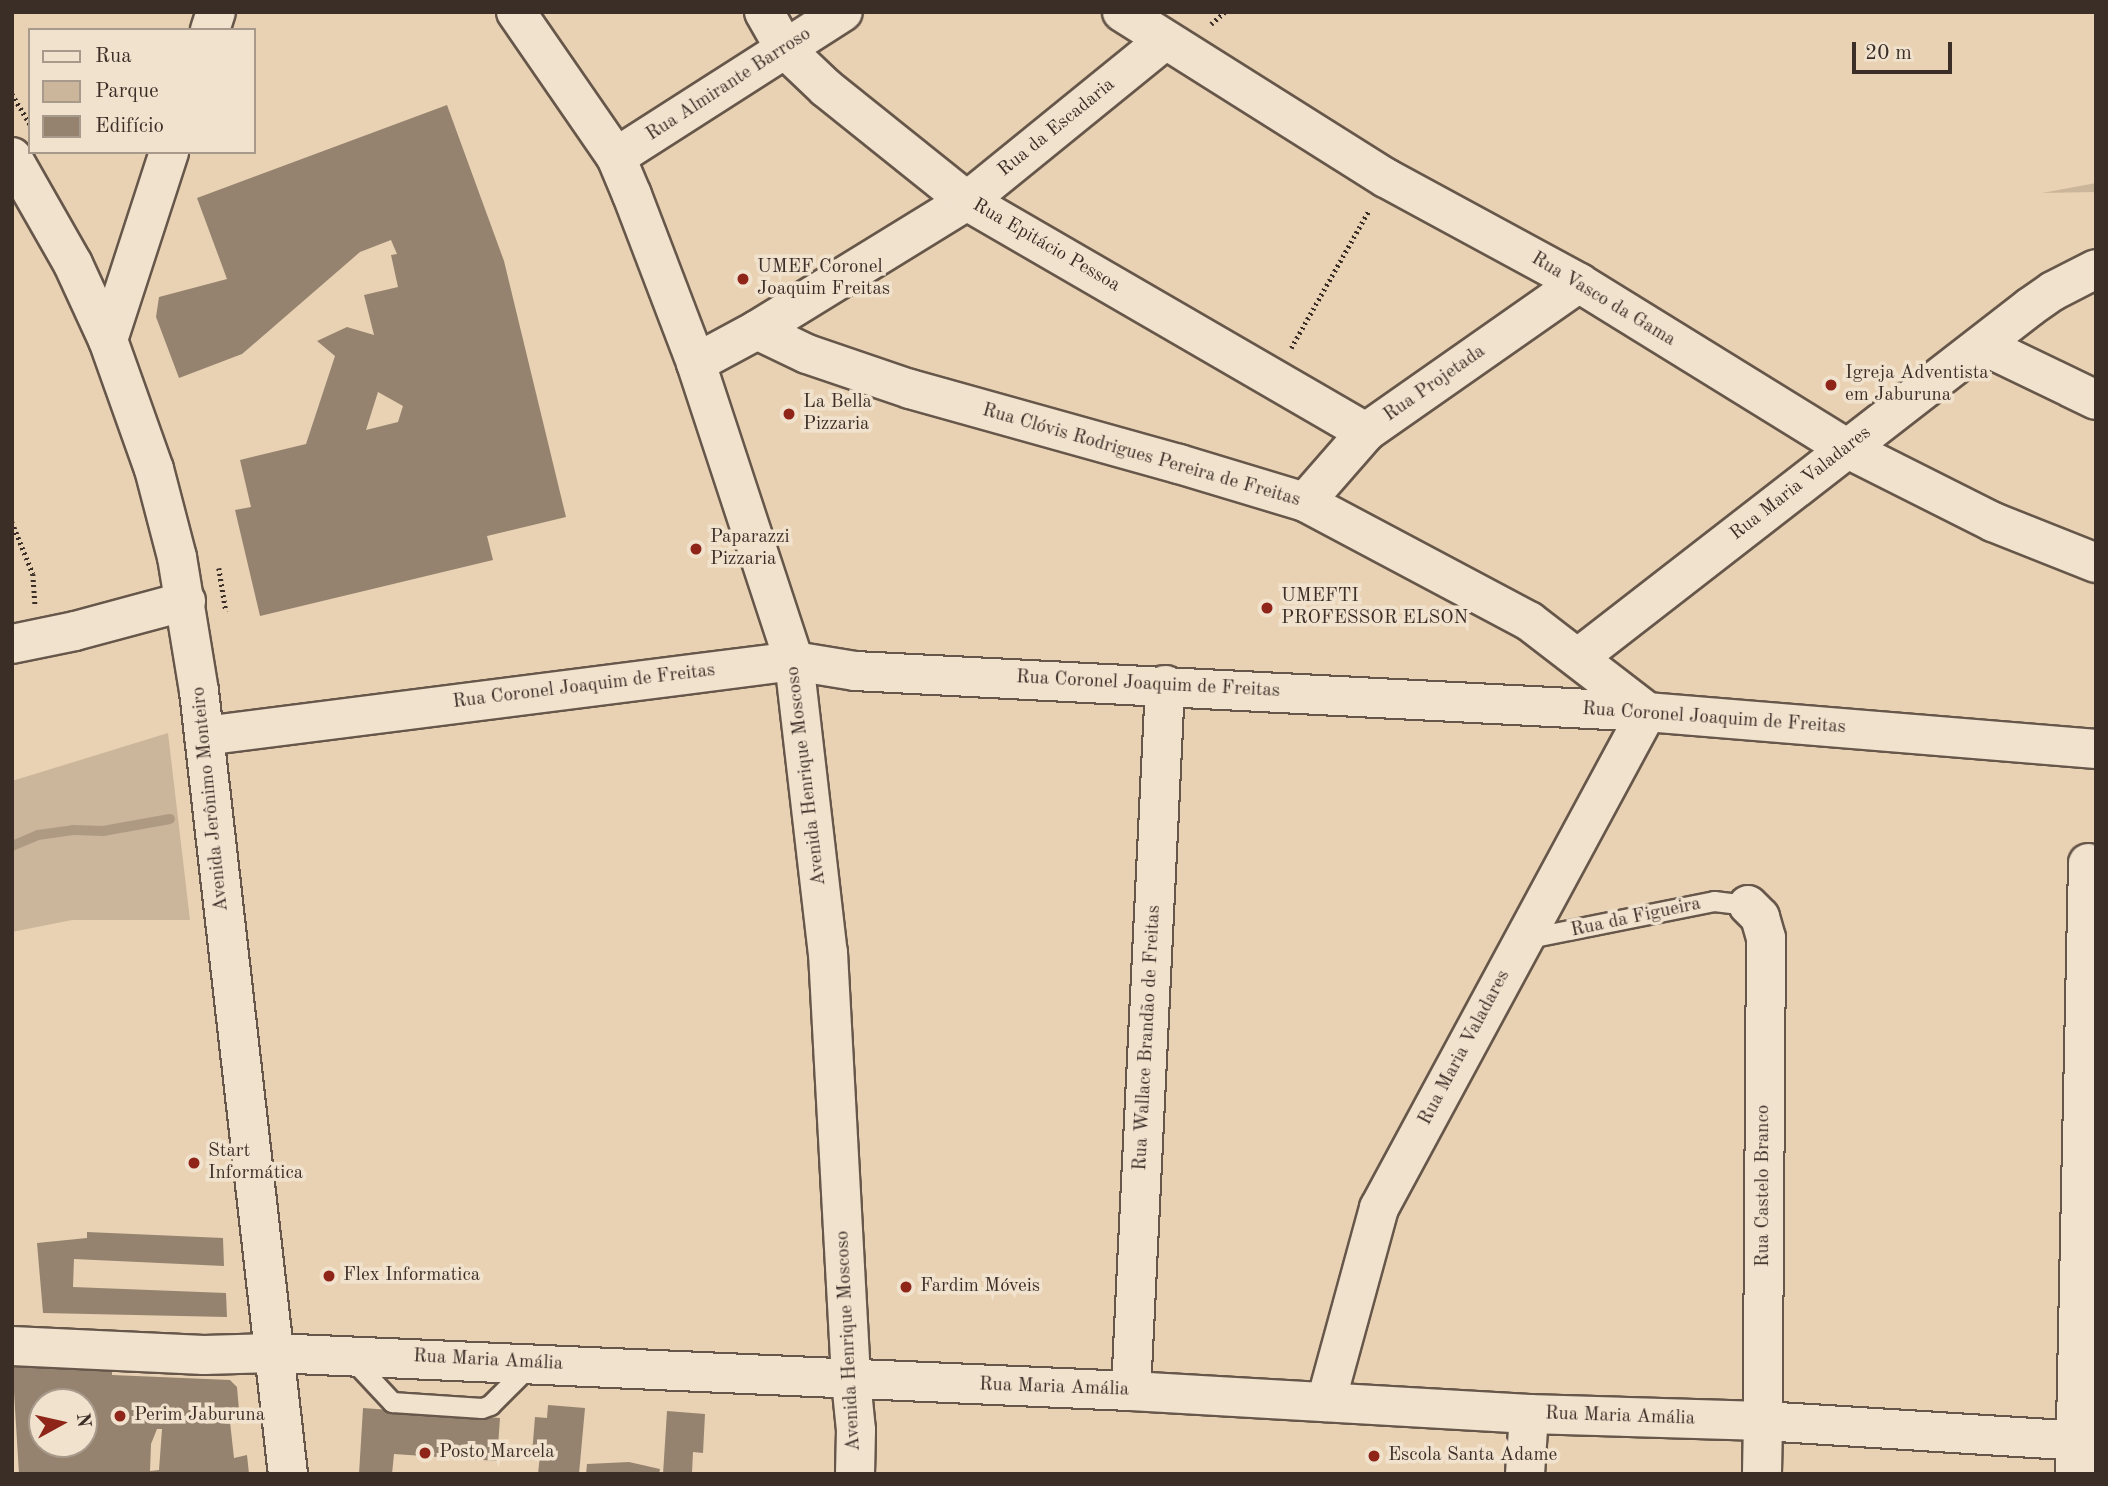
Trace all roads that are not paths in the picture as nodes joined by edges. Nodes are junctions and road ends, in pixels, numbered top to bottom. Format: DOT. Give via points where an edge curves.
graph roads {
  1 [pos="516,12"];
  2 [pos="764,12"];
  3 [pos="843,12"];
  4 [pos="1122,12"];
  5 [pos="1165,40"];
  6 [pos="785,49"];
  7 [pos="168,154"];
  8 [pos="12,157"];
  9 [pos="616,157"];
  10 [pos="967,201"];
  11 [pos="2096,269"];
  12 [pos="1579,283"];
  13 [pos="757,330"];
  14 [pos="108,340"];
  15 [pos="1984,346"];
  16 [pos="696,363"];
  17 [pos="2096,400"];
  18 [pos="1366,432"];
  19 [pos="1846,448"];
  20 [pos="1305,502"];
  21 [pos="2096,563"];
  22 [pos="186,601"];
  23 [pos="27,642"];
  24 [pos="1579,657"];
  25 [pos="794,661"];
  26 [pos="1165,685"];
  27 [pos="1647,712"];
  28 [pos="204,736"];
  29 [pos="2096,749"];
  30 [pos="2088,863"];
  31 [pos="1748,905"];
  32 [pos="1524,939"];
  33 [pos="12,1346"];
  34 [pos="273,1353"];
  35 [pos="850,1381"];
  36 [pos="1131,1391"];
  37 [pos="1326,1402"];
  38 [pos="1529,1415"];
  39 [pos="1763,1421"];
  40 [pos="2082,1452"];
  41 [pos="288,1474"];
  42 [pos="855,1474"];
  43 [pos="1525,1474"];
  44 [pos="1762,1474"];
  1 -- 9 [label="street, Avenida Henrique Moscoso"];
  2 -- 6 [label="street, Rua Epitácio Pessoa"];
  3 -- 6 [label="street, Rua Almirante Barroso"];
  4 -- 5 [label="street, Rua Vasco da Gama"];
  5 -- 10 [label="street, Rua da Escadaria"];
  5 -- 12 [label="street, Rua Vasco da Gama" via="1386,178"];
  6 -- 9 [label="street, Rua Almirante Barroso"];
  6 -- 10 [label="street, Rua Epitácio Pessoa" via="826,88"];
  7 -- 14 [label="street"];
  8 -- 14 [label="street, Avenida Jerônimo Monteiro" via="73,264"];
  9 -- 16 [label="street, Avenida Henrique Moscoso"];
  10 -- 13 [label="street, Rua da Escadaria"];
  10 -- 18 [label="street, Rua Epitácio Pessoa"];
  11 -- 15 [label="street, Rua Maria Valadares" via="2053,291"];
  12 -- 18 [label="street, Rua Projetada"];
  12 -- 19 [label="street, Rua Vasco da Gama"];
  13 -- 16 [label="street, Rua da Escadaria"];
  13 -- 20 [label="street, Rua Clóvis Rodrigues Pereira de Freitas" via="807,354 910,389"];
  14 -- 22 [label="street, Avenida Jerônimo Monteiro" via="154,469"];
  15 -- 17 [label="street"];
  15 -- 19 [label="street, Rua Maria Valadares"];
  16 -- 25 [label="street, Avenida Henrique Moscoso"];
  18 -- 20 [label="street, Rua Projetada"];
  19 -- 21 [label="street, Rua Vasco da Gama" via="1993,522"];
  19 -- 24 [label="street, Rua Maria Valadares"];
  20 -- 24 [label="street, Rua Clóvis Rodrigues Pereira de Freitas" via="1530,621"];
  22 -- 23 [label="street"];
  22 -- 28 [label="street, Avenida Jerônimo Monteiro"];
  24 -- 27 [label="street, Rua Clóvis Rodrigues Pereira de Freitas"];
  25 -- 26 [label="street, Rua Coronel Joaquim de Freitas" via="855,671"];
  25 -- 28 [label="street, Rua Coronel Joaquim de Freitas"];
  25 -- 35 [label="street, Avenida Henrique Moscoso" via="828,953"];
  26 -- 27 [label="street, Rua Coronel Joaquim de Freitas"];
  26 -- 36 [label="street, Rua Wallace Brandão de Freitas"];
  27 -- 29 [label="street, Rua Coronel Joaquim de Freitas"];
  27 -- 32 [label="street, Rua Maria Valadares"];
  28 -- 34 [label="street, Avenida Jerônimo Monteiro"];
  30 -- 40 [label="street"];
  31 -- 32 [label="lane, Rua da Figueira" via="1714,901"];
  31 -- 39 [label="street, Rua Castelo Branco" via="1760,917 1766,937"];
  32 -- 37 [label="street, Rua Maria Valadares" via="1379,1208"];
  33 -- 34 [label="street, Rua Maria Amália" via="204,1355"];
  34 -- 35 [label="street, Rua Maria Amália"];
  34 -- 41 [label="street, Avenida Jerônimo Monteiro"];
  35 -- 36 [label="street, Rua Maria Amália"];
  35 -- 42 [label="street, Avenida Henrique Moscoso"];
  36 -- 37 [label="street, Rua Maria Amália"];
  37 -- 38 [label="street, Rua Maria Amália"];
  38 -- 39 [label="street, Rua Maria Amália"];
  38 -- 43 [label="street"];
  39 -- 40 [label="street, Rua Maria Amália"];
  39 -- 44 [label="street, Rua Castelo Branco"];
}
